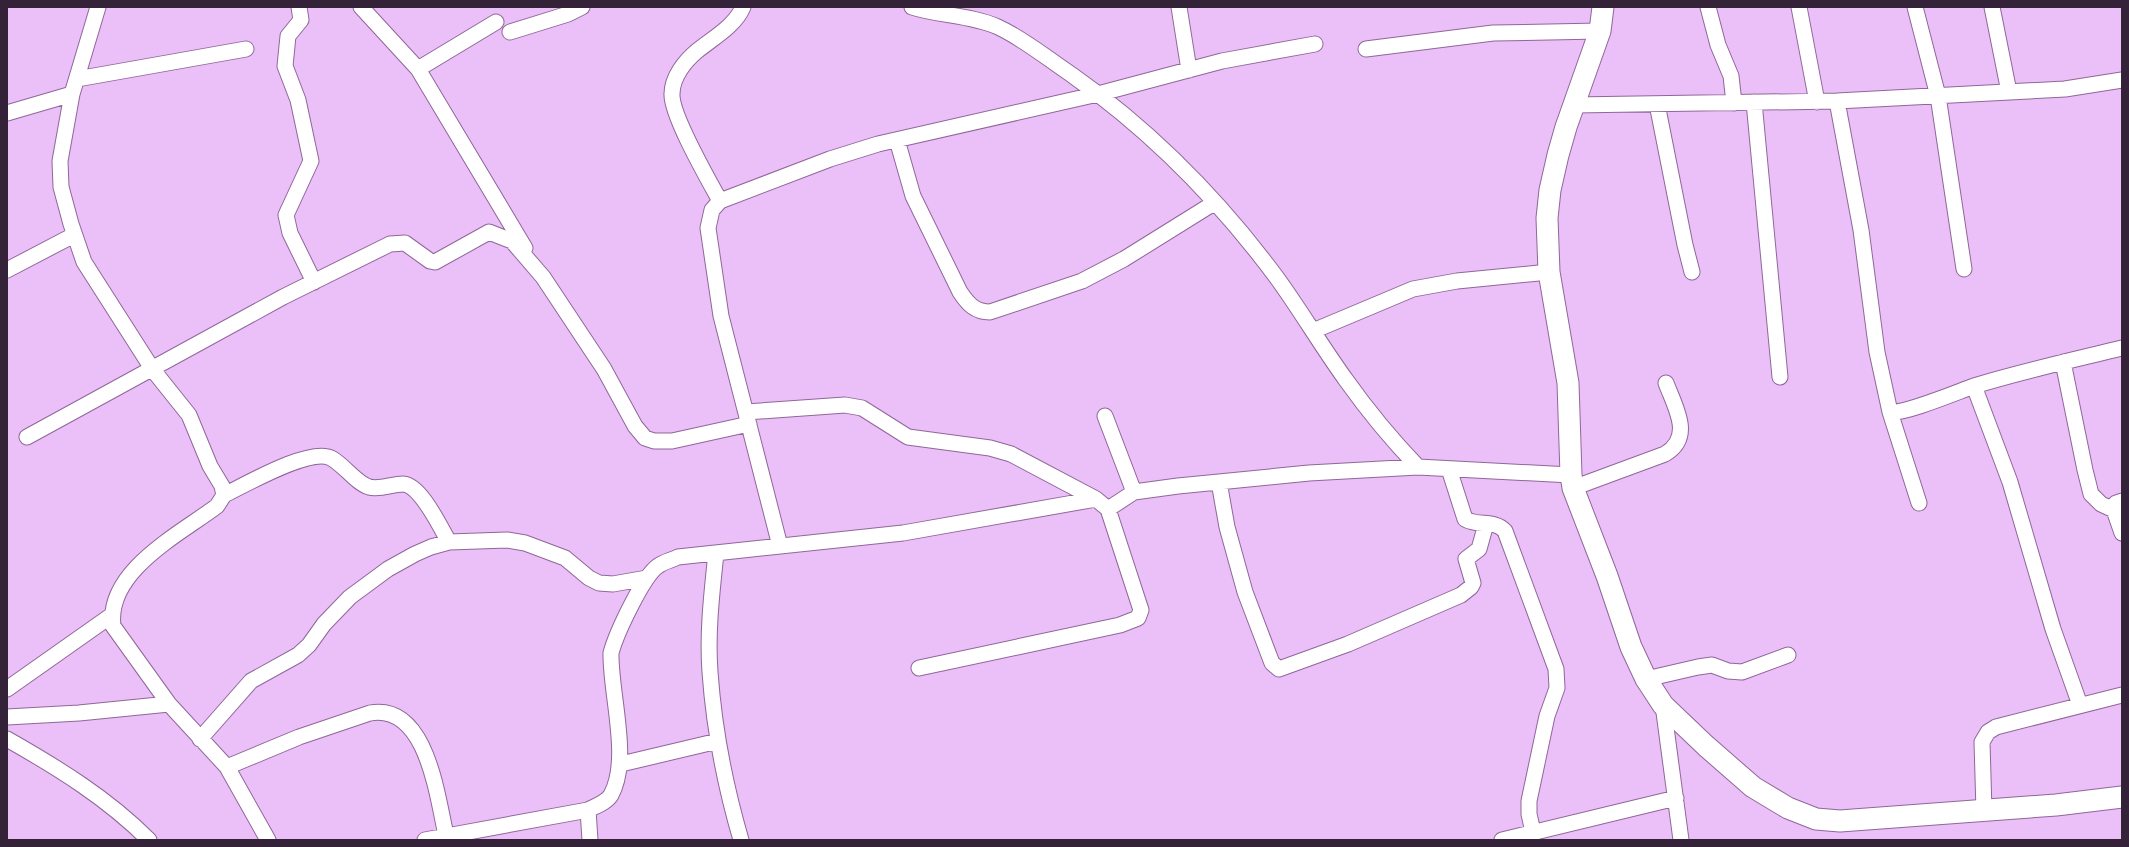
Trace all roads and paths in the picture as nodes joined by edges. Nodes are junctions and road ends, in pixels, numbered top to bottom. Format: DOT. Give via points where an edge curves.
graph roads {
  1 [pos="98,7"];
  2 [pos="299,7"];
  3 [pos="362,7"];
  4 [pos="582,7"];
  5 [pos="743,7"];
  6 [pos="914,7"];
  7 [pos="1179,7"];
  8 [pos="1603,7"];
  9 [pos="1708,7"];
  10 [pos="1799,7"];
  11 [pos="1916,7"];
  12 [pos="1992,7"];
  13 [pos="496,22"];
  14 [pos="1600,31"];
  15 [pos="510,32"];
  16 [pos="1315,44"];
  17 [pos="246,49"];
  18 [pos="1366,49"];
  19 [pos="418,69"];
  20 [pos="1189,70"];
  21 [pos="77,79"];
  22 [pos="2122,80"];
  23 [pos="2009,92"];
  24 [pos="72,94"];
  25 [pos="1098,94"];
  26 [pos="1938,96"];
  27 [pos="1837,101"];
  28 [pos="1754,102"];
  29 [pos="1817,102"];
  30 [pos="1734,103"];
  31 [pos="1657,104"];
  32 [pos="1574,105"];
  33 [pos="7,113"];
  34 [pos="897,140"];
  35 [pos="720,201"];
  36 [pos="1214,203"];
  37 [pos="74,235"];
  38 [pos="1964,269"];
  39 [pos="7,270"];
  40 [pos="1549,272"];
  41 [pos="1692,272"];
  42 [pos="543,277"];
  43 [pos="314,282"];
  44 [pos="1313,331"];
  45 [pos="2122,348"];
  46 [pos="2063,362"];
  47 [pos="153,370"];
  48 [pos="1780,377"];
  49 [pos="1666,383"];
  50 [pos="1974,386"];
  51 [pos="1890,412"];
  52 [pos="1106,416"];
  53 [pos="747,418"];
  54 [pos="27,437"];
  55 [pos="1418,467"];
  56 [pos="1449,469"];
  57 [pos="1572,481"];
  58 [pos="1219,482"];
  59 [pos="1134,492"];
  60 [pos="224,495"];
  61 [pos="1096,499"];
  62 [pos="1920,503"];
  63 [pos="2118,505"];
  64 [pos="1108,509"];
  65 [pos="1486,524"];
  66 [pos="2122,533"];
  67 [pos="449,542"];
  68 [pos="780,546"];
  69 [pos="716,553"];
  70 [pos="647,578"];
  71 [pos="112,615"];
  72 [pos="1788,655"];
  73 [pos="919,668"];
  74 [pos="1646,679"];
  75 [pos="7,690"];
  76 [pos="2122,695"];
  77 [pos="169,704"];
  78 [pos="1663,705"];
  79 [pos="2080,705"];
  80 [pos="7,716"];
  81 [pos="7,739"];
  82 [pos="200,739"];
  83 [pos="718,741"];
  84 [pos="621,764"];
  85 [pos="228,767"];
  86 [pos="2122,797"];
  87 [pos="1676,798"];
  88 [pos="588,810"];
  89 [pos="1984,811"];
  90 [pos="1533,832"];
  91 [pos="446,836"];
  92 [pos="149,840"];
  93 [pos="268,840"];
  94 [pos="425,840"];
  95 [pos="590,840"];
  96 [pos="741,840"];
  97 [pos="1502,840"];
  98 [pos="1681,840"];
  1 -- 21 [label="street"];
  2 -- 43 [label="street" via="302,20 288,36 285,66 298,100 311,161 286,215 290,233"];
  3 -- 19 [label="street"];
  4 -- 15 [label="street" via="568,14"];
  5 -- 35 [label="street" via="730,24 693,54 679,71 672,93 672,103 687,138"];
  6 -- 25 [label="street" via="997,27 1017,37"];
  7 -- 20 [label="street"];
  8 -- 14 [label="main road"];
  9 -- 30 [label="street" via="1718,45 1729,69"];
  10 -- 29 [label="street"];
  11 -- 26 [label="street"];
  12 -- 23 [label="street"];
  13 -- 19 [label="street"];
  14 -- 18 [label="street" via="1493,33"];
  14 -- 32 [label="main road"];
  16 -- 20 [label="street" via="1222,61"];
  17 -- 21 [label="street"];
  19 -- 42 [label="street"];
  20 -- 25 [label="street"];
  21 -- 24 [label="street"];
  22 -- 23 [label="street" via="2065,89"];
  23 -- 26 [label="street"];
  24 -- 33 [label="street"];
  24 -- 37 [label="street" via="60,161 61,187"];
  25 -- 34 [label="street"];
  25 -- 36 [label="street" via="1169,156"];
  26 -- 27 [label="street"];
  26 -- 38 [label="street"];
  27 -- 29 [label="street"];
  27 -- 51 [label="street" via="1861,230 1877,352"];
  28 -- 29 [label="street"];
  28 -- 30 [label="street"];
  28 -- 48 [label="street"];
  30 -- 31 [label="street"];
  31 -- 32 [label="street"];
  31 -- 41 [label="street"];
  32 -- 40 [label="main road" via="1550,190 1547,218"];
  34 -- 35 [label="street" via="830,159"];
  34 -- 36 [label="street" via="913,196 936,244 960,292 970,306 981,312 990,312 1082,281 1124,259"];
  35 -- 53 [label="street" via="712,210 708,228 721,316"];
  36 -- 44 [label="street" via="1276,278"];
  37 -- 39 [label="street"];
  37 -- 47 [label="street" via="84,262"];
  40 -- 44 [label="street" via="1457,281 1413,289"];
  40 -- 57 [label="main road" via="1568,382"];
  42 -- 43 [label="street" via="512,241 489,232 435,262 405,243 390,244"];
  42 -- 53 [label="street" via="604,369 635,426 645,438 654,442 672,441"];
  43 -- 47 [label="street"];
  44 -- 55 [label="street" via="1346,381 1392,440"];
  45 -- 46 [label="street"];
  46 -- 50 [label="street"];
  46 -- 63 [label="street" via="2091,494 2101,504"];
  47 -- 54 [label="street"];
  47 -- 60 [label="street" via="189,415"];
  49 -- 57 [label="street" via="1680,423 1680,438 1674,449 1666,454"];
  50 -- 51 [label="street"];
  50 -- 79 [label="street" via="2010,482 2053,629"];
  51 -- 62 [label="street"];
  52 -- 59 [label="street"];
  53 -- 61 [label="street" via="845,405 862,408 908,437 990,448 1011,454"];
  53 -- 68 [label="street"];
  55 -- 56 [label="street"];
  55 -- 58 [label="street" via="1309,473"];
  56 -- 57 [label="street"];
  56 -- 65 [label="street" via="1463,517 1471,522"];
  57 -- 74 [label="main road" via="1630,647"];
  58 -- 59 [label="street"];
  58 -- 65 [label="street" via="1227,527 1245,592 1272,663 1279,669 1348,644 1461,595 1473,583 1466,559 1480,549"];
  59 -- 64 [label="street"];
  60 -- 67 [label="street" via="308,457 329,457 370,488 404,484 413,487 421,495"];
  60 -- 71 [label="street" via="217,506 137,564 125,580"];
  61 -- 64 [label="street"];
  61 -- 68 [label="street" via="903,533"];
  63 -- 66 [label="street"];
  64 -- 73 [label="street" via="1141,610 1138,618 1120,625"];
  65 -- 90 [label="street" via="1499,526 1505,531 1558,679 1547,716 1529,801"];
  67 -- 70 [label="street" via="508,540 525,543 566,558 589,578 606,585"];
  67 -- 82 [label="street" via="415,554 388,569 350,597 298,655 250,681"];
  68 -- 69 [label="street"];
  69 -- 70 [label="street" via="678,557 658,566"];
  69 -- 83 [label="street" via="710,608 710,671"];
  70 -- 84 [label="street" via="614,641 611,653"];
  71 -- 75 [label="street"];
  71 -- 77 [label="street" via="114,626"];
  72 -- 74 [label="street" via="1742,672 1728,671 1712,665"];
  74 -- 78 [label="main road"];
  76 -- 79 [label="street"];
  77 -- 80 [label="street"];
  77 -- 82 [label="street"];
  78 -- 87 [label="street"];
  78 -- 89 [label="main road" via="1753,787 1788,808 1816,818 1840,821"];
  79 -- 89 [label="street" via="1996,727 1988,732 1982,742"];
  81 -- 92 [label="street" via="67,774 131,821"];
  82 -- 85 [label="street"];
  83 -- 84 [label="street"];
  83 -- 96 [label="street" via="721,763"];
  84 -- 88 [label="street" via="611,795 600,805"];
  85 -- 91 [label="street" via="299,737 362,715 379,711 389,713 405,721 416,736 432,771"];
  85 -- 93 [label="street"];
  86 -- 89 [label="main road"];
  87 -- 90 [label="street"];
  87 -- 98 [label="street"];
  88 -- 91 [label="street"];
  88 -- 95 [label="street"];
  90 -- 97 [label="street"];
  91 -- 94 [label="street"];
}
